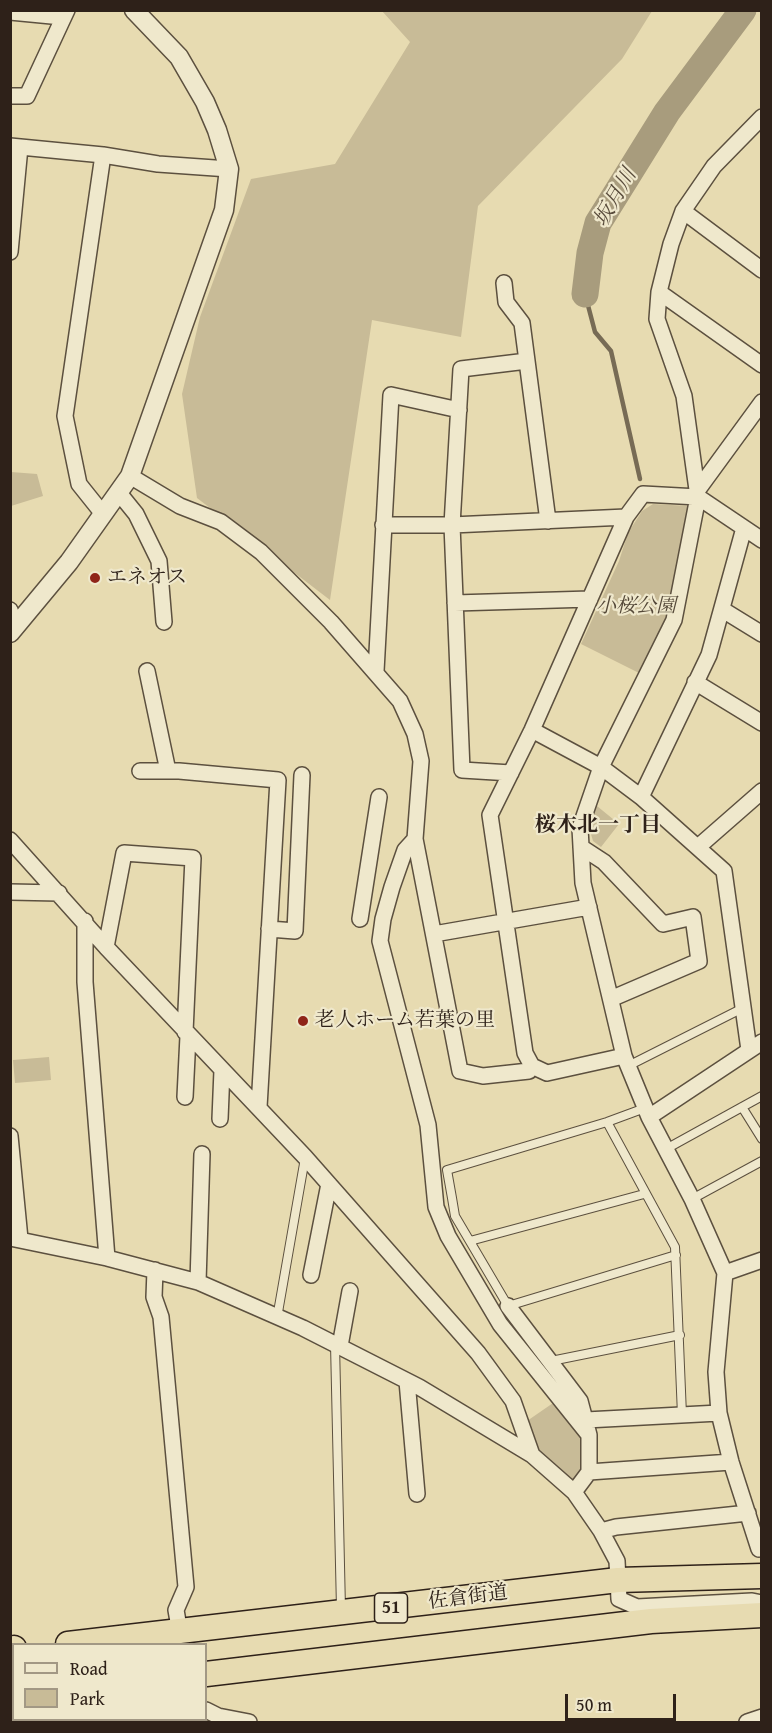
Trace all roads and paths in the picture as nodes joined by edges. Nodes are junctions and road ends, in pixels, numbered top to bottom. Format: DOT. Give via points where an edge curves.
graph roads {
  1 [pos="134,10"];
  2 [pos="10,12"];
  3 [pos="65,14"];
  4 [pos="10,96"];
  5 [pos="762,117"];
  6 [pos="15,146"];
  7 [pos="103,155"];
  8 [pos="229,169"];
  9 [pos="683,211"];
  10 [pos="10,252"];
  11 [pos="762,270"];
  12 [pos="504,283"];
  13 [pos="659,292"];
  14 [pos="527,361"];
  15 [pos="762,364"];
  16 [pos="762,402"];
  17 [pos="459,410"];
  18 [pos="130,477"];
  19 [pos="118,493"];
  20 [pos="698,494"];
  21 [pos="103,514"];
  22 [pos="627,517"];
  23 [pos="548,521"];
  24 [pos="383,525"];
  25 [pos="452,525"];
  26 [pos="756,534"];
  27 [pos="590,599"];
  28 [pos="455,603"];
  29 [pos="723,610"];
  30 [pos="164,622"];
  31 [pos="12,624"];
  32 [pos="762,634"];
  33 [pos="147,671"];
  34 [pos="376,671"];
  35 [pos="695,682"];
  36 [pos="762,723"];
  37 [pos="532,730"];
  38 [pos="601,767"];
  39 [pos="140,771"];
  40 [pos="168,771"];
  41 [pos="511,773"];
  42 [pos="302,775"];
  43 [pos="762,790"];
  44 [pos="379,797"];
  45 [pos="641,797"];
  46 [pos="10,840"];
  47 [pos="415,840"];
  48 [pos="581,847"];
  49 [pos="698,847"];
  50 [pos="10,892"];
  51 [pos="59,893"];
  52 [pos="589,907"];
  53 [pos="360,919"];
  54 [pos="85,921"];
  55 [pos="506,922"];
  56 [pos="269,929"];
  57 [pos="434,934"];
  58 [pos="106,947"];
  59 [pos="613,998"];
  60 [pos="743,1008"];
  61 [pos="187,1034"];
  62 [pos="755,1046"];
  63 [pos="626,1061"];
  64 [pos="532,1066"];
  65 [pos="222,1070"];
  66 [pos="762,1096"];
  67 [pos="185,1097"];
  68 [pos="259,1107"];
  69 [pos="742,1107"];
  70 [pos="647,1113"];
  71 [pos="220,1119"];
  72 [pos="608,1122"];
  73 [pos="10,1136"];
  74 [pos="762,1139"];
  75 [pos="666,1149"];
  76 [pos="202,1154"];
  77 [pos="305,1157"];
  78 [pos="762,1161"];
  79 [pos="329,1184"];
  80 [pos="644,1194"];
  81 [pos="692,1199"];
  82 [pos="15,1239"];
  83 [pos="470,1241"];
  84 [pos="676,1255"];
  85 [pos="107,1258"];
  86 [pos="762,1260"];
  87 [pos="155,1270"];
  88 [pos="725,1273"];
  89 [pos="311,1275"];
  90 [pos="198,1282"];
  91 [pos="350,1291"];
  92 [pos="508,1306"];
  93 [pos="277,1318"];
  94 [pos="680,1335"];
  95 [pos="337,1345"];
  96 [pos="551,1360"];
  97 [pos="407,1381"];
  98 [pos="719,1413"];
  99 [pos="682,1415"];
  100 [pos="587,1428"];
  101 [pos="532,1455"];
  102 [pos="731,1462"];
  103 [pos="589,1472"];
  104 [pos="574,1492"];
  105 [pos="417,1494"];
  106 [pos="748,1513"];
  107 [pos="601,1531"];
  108 [pos="759,1549"];
  109 [pos="762,1576"];
  110 [pos="618,1580"];
  111 [pos="762,1603"];
  112 [pos="341,1614"];
  113 [pos="762,1615"];
  114 [pos="180,1633"];
  115 [pos="78,1643"];
  116 [pos="207,1674"];
  117 [pos="207,1710"];
  118 [pos="762,1716"];
  119 [pos="249,1722"];
  120 [pos="747,1722"];
  1 -- 8 [label="street" via="192,76 218,130"];
  2 -- 3 [label="street"];
  3 -- 4 [label="street" via="27,96"];
  5 -- 9 [label="street" via="714,166"];
  6 -- 7 [label="street"];
  6 -- 10 [label="street"];
  7 -- 8 [label="street"];
  7 -- 21 [label="street" via="65,416 79,484"];
  8 -- 18 [label="street" via="224,210"];
  9 -- 11 [label="street"];
  9 -- 13 [label="street"];
  12 -- 14 [label="street" via="506,302 522,323"];
  13 -- 15 [label="street"];
  13 -- 20 [label="street" via="657,319 684,396"];
  14 -- 17 [label="street" via="461,369"];
  14 -- 23 [label="street"];
  16 -- 20 [label="street"];
  17 -- 24 [label="street" via="391,395"];
  17 -- 25 [label="street"];
  18 -- 19 [label="street"];
  18 -- 34 [label="street" via="180,506 221,522 261,552"];
  19 -- 21 [label="street"];
  19 -- 30 [label="street" via="136,514 159,561"];
  20 -- 22 [label="street" via="643,494"];
  20 -- 26 [label="street"];
  20 -- 38 [label="street" via="674,620"];
  21 -- 31 [label="street" via="69,562"];
  22 -- 23 [label="street"];
  22 -- 27 [label="street"];
  23 -- 25 [label="street"];
  24 -- 25 [label="street"];
  24 -- 34 [label="street"];
  25 -- 28 [label="street"];
  26 -- 29 [label="street"];
  27 -- 28 [label="street"];
  27 -- 37 [label="street"];
  28 -- 41 [label="street" via="462,770"];
  29 -- 32 [label="street"];
  29 -- 35 [label="street" via="709,655"];
  33 -- 40 [label="street"];
  34 -- 47 [label="street" via="400,701 415,734 421,761"];
  35 -- 36 [label="street"];
  35 -- 45 [label="street"];
  37 -- 38 [label="street"];
  37 -- 41 [label="street"];
  38 -- 45 [label="street"];
  38 -- 48 [label="street" via="580,828"];
  39 -- 40 [label="street"];
  40 -- 56 [label="street" via="278,780"];
  41 -- 55 [label="street" via="490,815"];
  42 -- 56 [label="street" via="295,931"];
  43 -- 49 [label="street"];
  44 -- 53 [label="street"];
  45 -- 49 [label="street"];
  46 -- 51 [label="street"];
  47 -- 57 [label="street"];
  47 -- 100 [label="street" via="405,850 392,887 380,941 428,1125 436,1207 448,1236 500,1324"];
  48 -- 52 [label="street"];
  48 -- 59 [label="street" via="604,862 663,924 693,917 699,961"];
  49 -- 60 [label="street" via="724,871"];
  50 -- 51 [label="street"];
  51 -- 54 [label="street"];
  52 -- 55 [label="street"];
  52 -- 59 [label="street"];
  54 -- 58 [label="street"];
  54 -- 85 [label="street" via="85,982"];
  55 -- 57 [label="street"];
  55 -- 64 [label="street" via="525,1053"];
  56 -- 68 [label="street"];
  57 -- 64 [label="street" via="460,1071 483,1076 528,1071"];
  58 -- 61 [label="street"];
  58 -- 61 [label="street" via="124,853 192,858"];
  59 -- 63 [label="street"];
  60 -- 62 [label="street"];
  60 -- 63 [label="lane"];
  61 -- 65 [label="street"];
  61 -- 67 [label="street"];
  62 -- 70 [label="street"];
  63 -- 64 [label="street" via="547,1073"];
  63 -- 70 [label="street"];
  65 -- 68 [label="street"];
  65 -- 71 [label="street"];
  66 -- 69 [label="lane"];
  68 -- 77 [label="street"];
  69 -- 74 [label="lane"];
  69 -- 75 [label="lane"];
  70 -- 72 [label="lane"];
  70 -- 75 [label="street"];
  72 -- 80 [label="lane"];
  72 -- 83 [label="lane" via="447,1170 455,1216"];
  73 -- 82 [label="street"];
  75 -- 81 [label="street"];
  76 -- 90 [label="street"];
  77 -- 79 [label="street"];
  77 -- 93 [label="lane"];
  78 -- 81 [label="lane"];
  79 -- 89 [label="street"];
  79 -- 101 [label="street" via="478,1353 513,1401"];
  80 -- 83 [label="lane"];
  80 -- 84 [label="lane"];
  81 -- 88 [label="street"];
  82 -- 85 [label="street"];
  83 -- 92 [label="lane"];
  84 -- 92 [label="lane"];
  84 -- 94 [label="lane"];
  85 -- 87 [label="street"];
  86 -- 88 [label="street"];
  87 -- 90 [label="street"];
  87 -- 114 [label="street" via="154,1296 161,1317 186,1587 176,1610"];
  88 -- 98 [label="street" via="716,1372"];
  90 -- 93 [label="street"];
  91 -- 95 [label="street"];
  92 -- 96 [label="street"];
  93 -- 95 [label="street"];
  94 -- 96 [label="lane"];
  94 -- 99 [label="lane"];
  95 -- 97 [label="street"];
  95 -- 112 [label="lane"];
  96 -- 100 [label="street" via="579,1401"];
  97 -- 101 [label="street"];
  97 -- 105 [label="street"];
  98 -- 99 [label="street"];
  98 -- 102 [label="street"];
  99 -- 100 [label="street"];
  100 -- 103 [label="street"];
  101 -- 104 [label="street"];
  102 -- 103 [label="street"];
  102 -- 106 [label="street"];
  103 -- 104 [label="street"];
  104 -- 107 [label="street"];
  106 -- 107 [label="street"];
  106 -- 108 [label="street"];
  107 -- 110 [label="street" via="617,1561"];
  109 -- 110 [label="highway, 佐倉街道 / 51"];
  110 -- 111 [label="street" via="620,1599 637,1607"];
  110 -- 112 [label="highway, 佐倉街道 / 51"];
  112 -- 114 [label="highway, 佐倉街道 / 51"];
  113 -- 116 [label="highway, 51" via="639,1622"];
  114 -- 115 [label="highway, 佐倉街道 / 51"];
  117 -- 119 [label="street"];
  118 -- 120 [label="street"];
}
